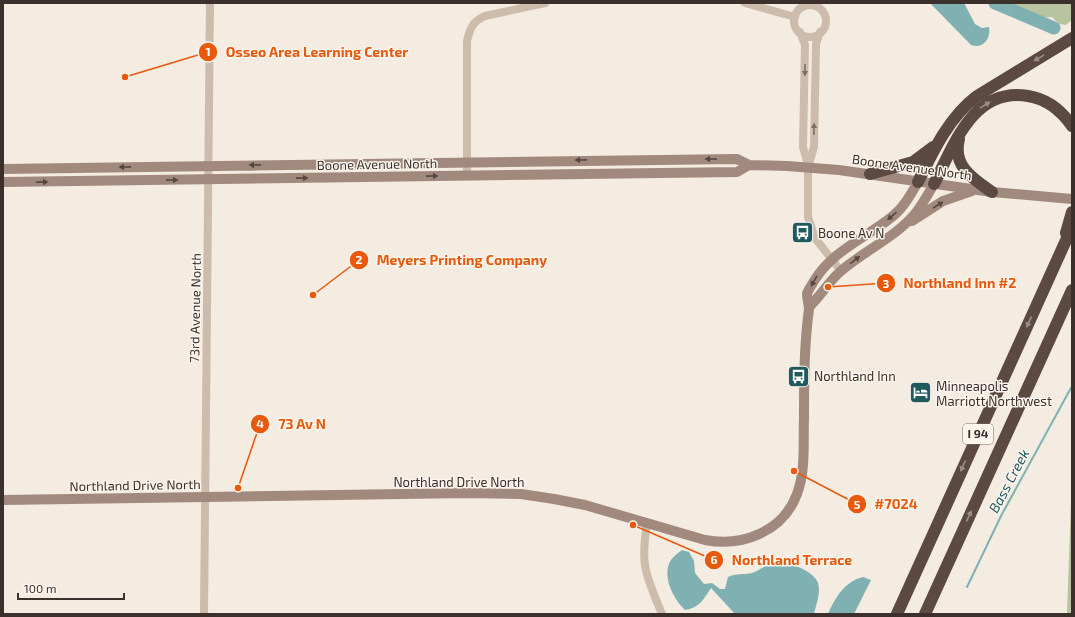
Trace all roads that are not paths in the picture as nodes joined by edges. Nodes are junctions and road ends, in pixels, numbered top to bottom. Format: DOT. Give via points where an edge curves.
graph roads {
  1 [pos="210,3"];
  2 [pos="545,3"];
  3 [pos="745,3"];
  4 [pos="795,17"];
  5 [pos="800,32"];
  6 [pos="820,32"];
  7 [pos="1072,38"];
  8 [pos="964,126"];
  9 [pos="1072,126"];
  10 [pos="942,138"];
  11 [pos="467,162"];
  12 [pos="749,165"];
  13 [pos="209,166"];
  14 [pos="808,167"];
  15 [pos="3,169"];
  16 [pos="870,174"];
  17 [pos="467,175"];
  18 [pos="209,179"];
  19 [pos="3,182"];
  20 [pos="918,182"];
  21 [pos="934,184"];
  22 [pos="974,190"];
  23 [pos="992,192"];
  24 [pos="1072,199"];
  25 [pos="1072,212"];
  26 [pos="905,224"];
  27 [pos="1072,227"];
  28 [pos="831,260"];
  29 [pos="841,272"];
  30 [pos="1045,287"];
  31 [pos="1072,290"];
  32 [pos="809,308"];
  33 [pos="206,497"];
  34 [pos="3,500"];
  35 [pos="647,524"];
  36 [pos="953,552"];
  37 [pos="912,581"];
  38 [pos="204,614"];
  39 [pos="662,614"];
  40 [pos="893,614"];
  41 [pos="897,614"];
  42 [pos="924,614"];
  43 [pos="932,614"];
  1 -- 13 [label="street, 73rd Avenue North"];
  2 -- 11 [label="street" via="485,16 476,20 470,29 467,41"];
  3 -- 4 [label="street"];
  4 -- 5 [label="street" via="796,27"];
  4 -- 6 [label="street" via="804,6 818,7 826,21"];
  5 -- 6 [label="street" via="811,36"];
  5 -- 14 [label="street, one-way" via="805,45 803,146"];
  14 -- 6 [label="street, one-way" via="814,147 816,44"];
  7 -- 10 [label="highway, one-way" via="968,102 955,116"];
  8 -- 9 [label="highway, one-way" via="975,112 988,103 1002,97 1022,95 1036,97 1048,103 1060,111"];
  8 -- 21 [label="highway"];
  8 -- 23 [label="highway" via="958,143 961,164 969,176"];
  10 -- 16 [label="highway" via="913,162"];
  10 -- 20 [label="highway"];
  12 -- 11 [label="street, Boone Avenue North, one-way" via="737,159"];
  11 -- 13 [label="street, Boone Avenue North, one-way"];
  11 -- 17 [label="street"];
  12 -- 14 [label="street, Boone Avenue North"];
  12 -- 17 [label="street, Boone Avenue North" via="737,172"];
  13 -- 15 [label="street, Boone Avenue North, one-way"];
  13 -- 18 [label="street, 73rd Avenue North"];
  14 -- 16 [label="street, Boone Avenue North"];
  14 -- 28 [label="street" via="810,224 815,238"];
  16 -- 20 [label="street, Boone Avenue North"];
  18 -- 17 [label="street, Boone Avenue North, one-way"];
  19 -- 18 [label="street, Boone Avenue North, one-way"];
  18 -- 33 [label="street, 73rd Avenue North"];
  20 -- 21 [label="street, Boone Avenue North"];
  20 -- 28 [label="street, Northland Drive North, one-way" via="894,215"];
  21 -- 22 [label="street, Boone Avenue North"];
  21 -- 26 [label="street" via="921,207"];
  22 -- 23 [label="street, Boone Avenue North"];
  26 -- 22 [label="street, one-way" via="943,202"];
  23 -- 24 [label="street, Boone Avenue North"];
  25 -- 30 [label="highway"];
  29 -- 26 [label="street, one-way"];
  27 -- 30 [label="highway, I 94"];
  28 -- 29 [label="street"];
  28 -- 32 [label="street, Northland Drive North, one-way" via="820,271 807,294"];
  29 -- 32 [label="street" via="830,281"];
  30 -- 37 [label="highway, I 94, one-way"];
  36 -- 31 [label="highway, I 94, one-way"];
  32 -- 35 [label="street, Northland Drive North" via="805,337 802,476 797,495 786,511 763,532 749,539 737,541 705,540"];
  33 -- 34 [label="street, Northland Drive North"];
  33 -- 35 [label="street, Northland Drive North" via="521,494 585,505"];
  33 -- 38 [label="street, 73rd Avenue North"];
  35 -- 39 [label="street" via="643,565"];
  36 -- 42 [label="highway, I 94"];
  36 -- 43 [label="highway"];
  37 -- 40 [label="highway"];
  37 -- 41 [label="highway, I 94"];
}
